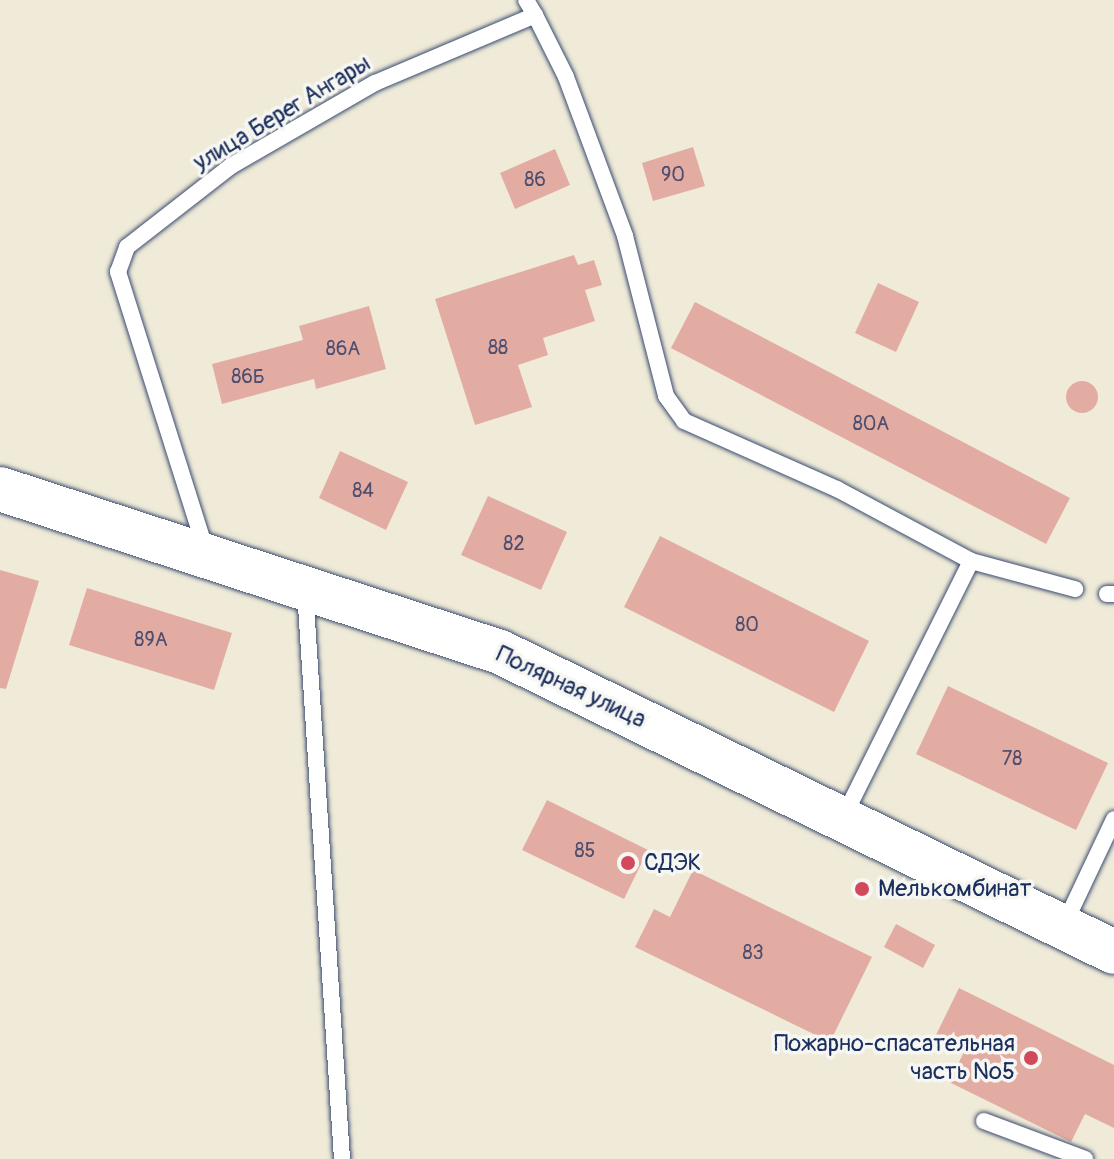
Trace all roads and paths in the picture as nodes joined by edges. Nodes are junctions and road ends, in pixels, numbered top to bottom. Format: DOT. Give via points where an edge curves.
graph roads {
  1 [pos="526,0"];
  2 [pos="535,15"];
  3 [pos="0,489"];
  4 [pos="208,557"];
  5 [pos="971,561"];
  6 [pos="305,588"];
  7 [pos="1075,589"];
  8 [pos="844,816"];
  9 [pos="1114,819"];
  10 [pos="1064,926"];
  11 [pos="1114,952"];
  12 [pos="984,1121"];
  13 [pos="342,1159"];
  14 [pos="1085,1159"];
  1 -- 2 [label="lane"];
  2 -- 4 [label="lane, улица Берег Ангары" via="362,90 231,166 127,247 118,272"];
  2 -- 5 [label="lane" via="566,77 625,236 666,396 684,421 864,501"];
  3 -- 4 [label="main road, Полярная улица"];
  4 -- 6 [label="main road, Полярная улица"];
  5 -- 7 [label="lane"];
  5 -- 8 [label="lane"];
  6 -- 8 [label="main road, Полярная улица" via="500,652"];
  6 -- 13 [label="lane"];
  8 -- 10 [label="main road, Полярная улица"];
  9 -- 10 [label="lane"];
  10 -- 11 [label="main road, Полярная улица"];
  12 -- 14 [label="lane"];
}
